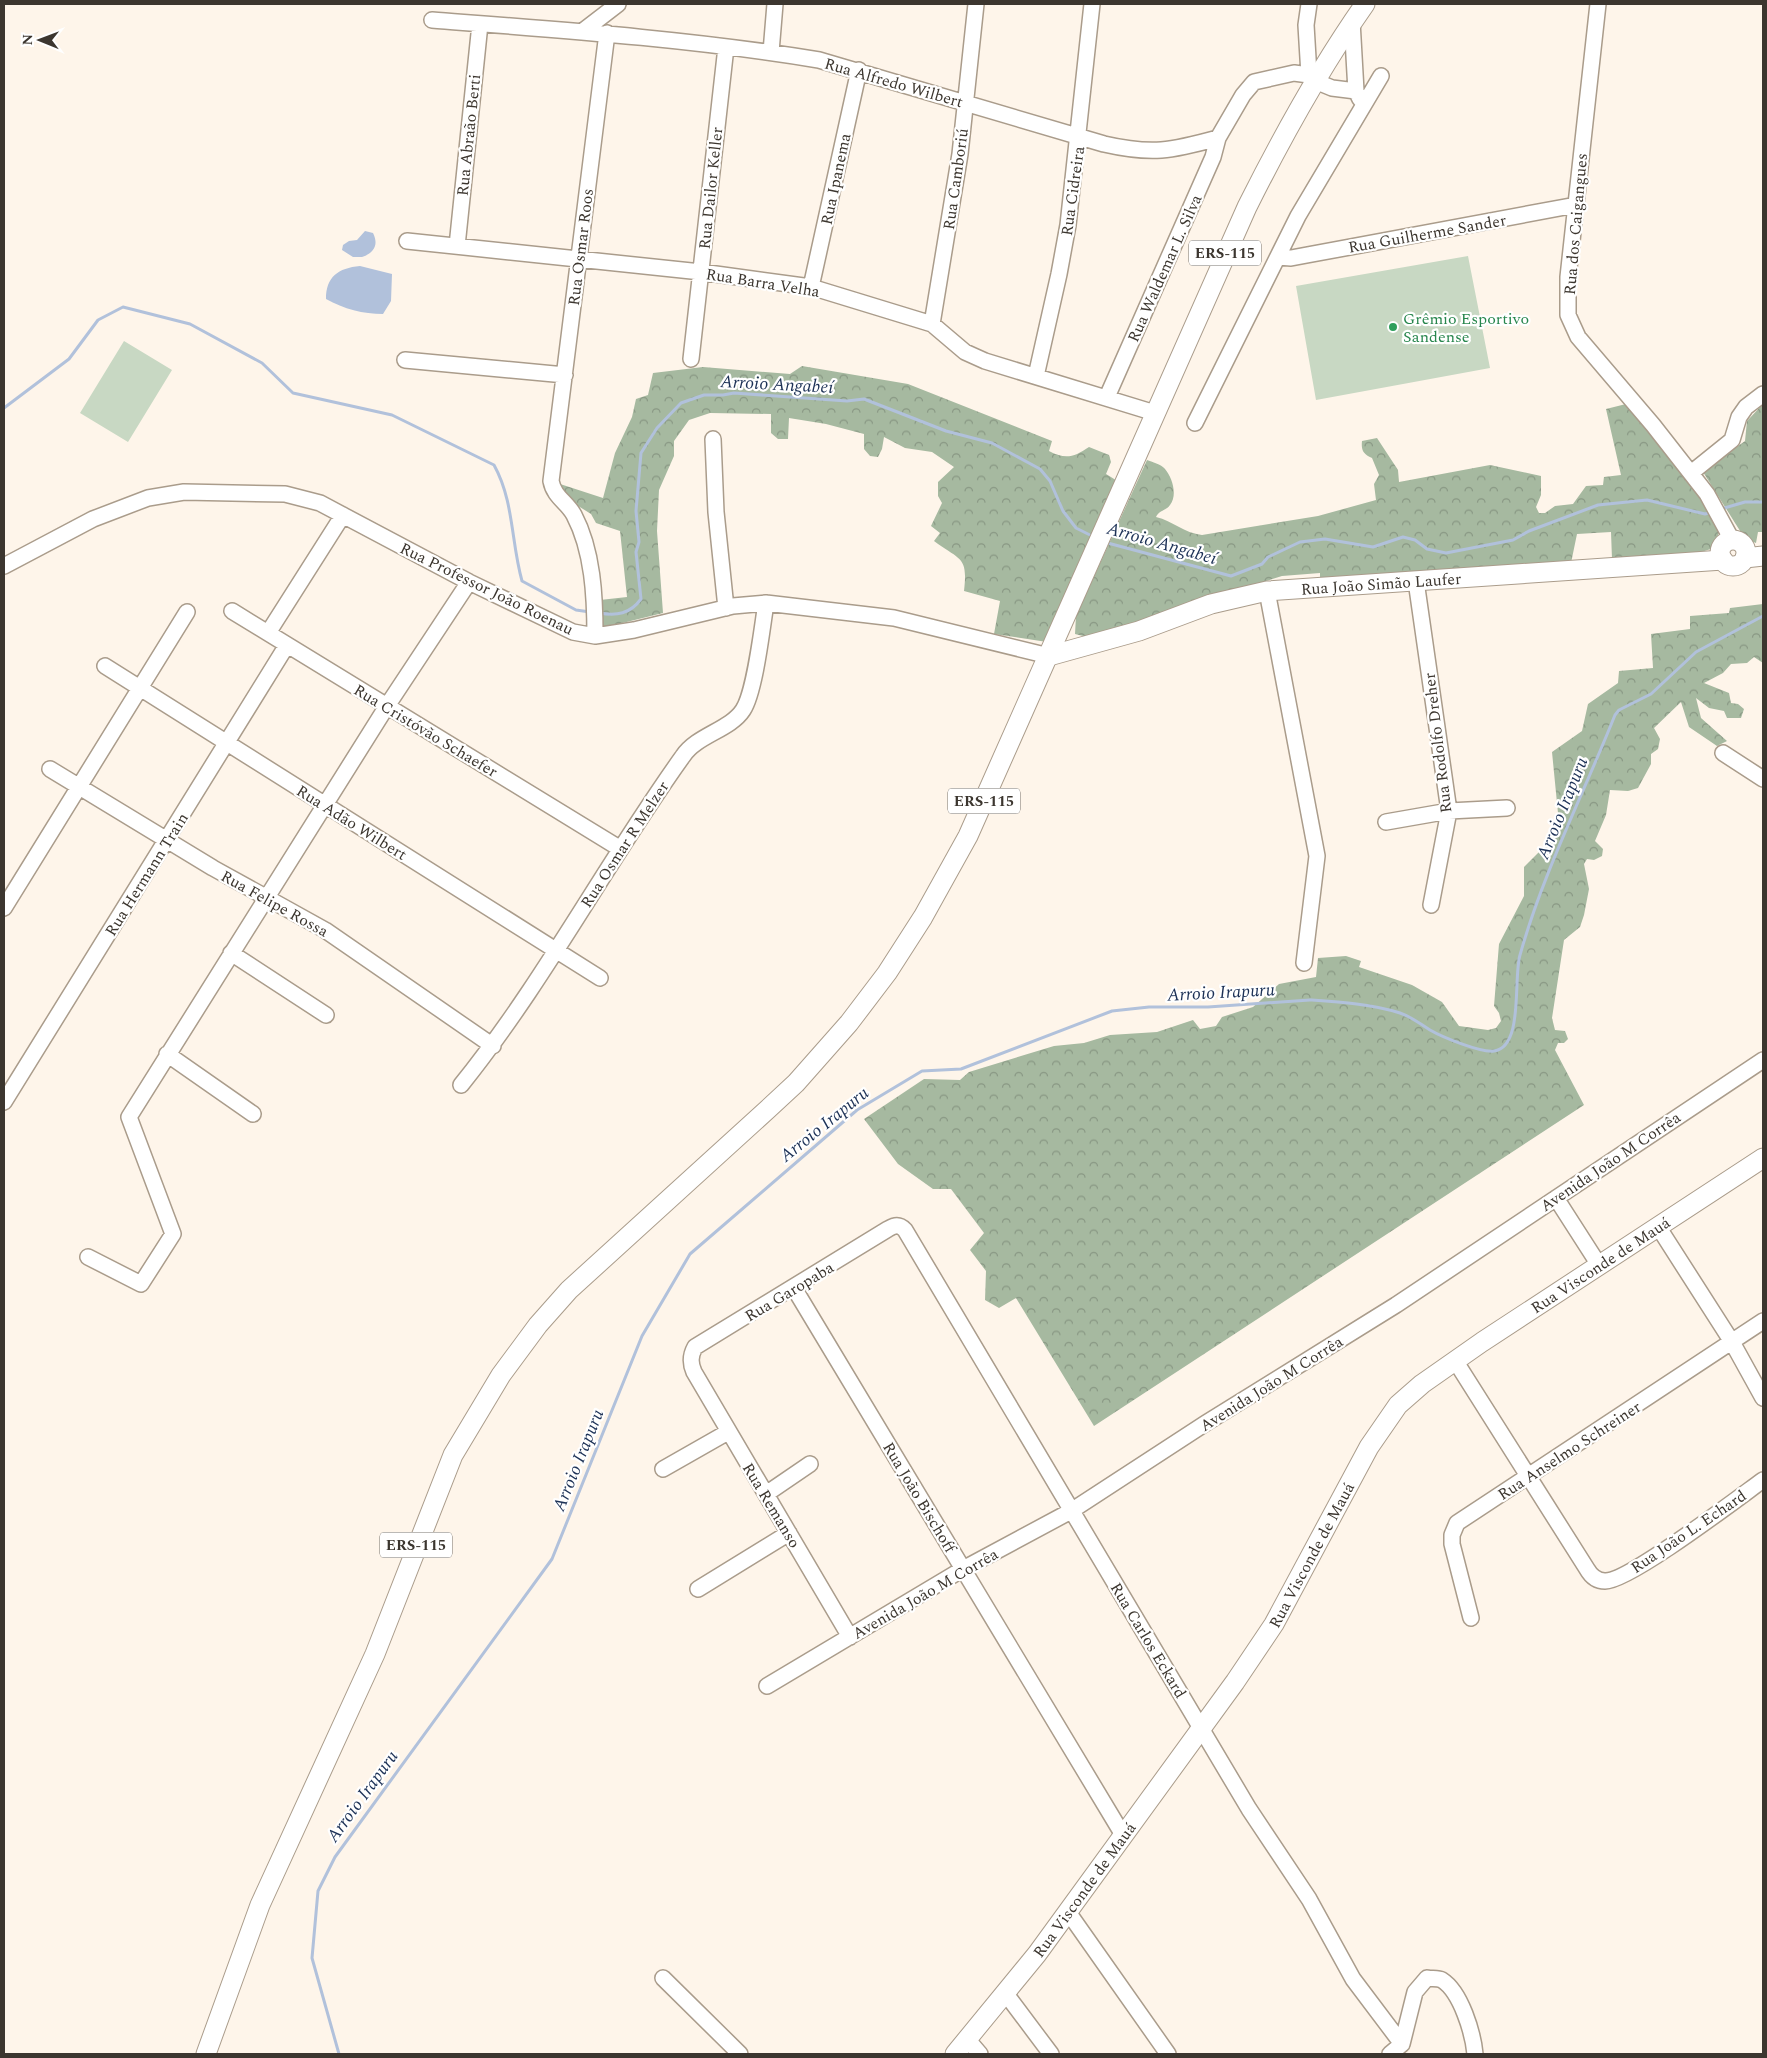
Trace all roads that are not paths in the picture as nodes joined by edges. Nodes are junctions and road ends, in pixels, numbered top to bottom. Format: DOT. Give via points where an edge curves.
graph roads {
  1 [pos="618,4"];
  2 [pos="776,4"];
  3 [pos="976,4"];
  4 [pos="1092,4"];
  5 [pos="1309,4"];
  6 [pos="1365,4"];
  7 [pos="1598,4"];
  8 [pos="432,20"];
  9 [pos="1352,22"];
  10 [pos="480,24"];
  11 [pos="583,31"];
  12 [pos="607,33"];
  13 [pos="726,47"];
  14 [pos="771,52"];
  15 [pos="859,70"];
  16 [pos="1381,76"];
  17 [pos="1312,78"];
  18 [pos="1356,91"];
  19 [pos="966,102"];
  20 [pos="1364,105"];
  21 [pos="1079,137"];
  22 [pos="1218,138"];
  23 [pos="1576,205"];
  24 [pos="407,241"];
  25 [pos="457,246"];
  26 [pos="1278,256"];
  27 [pos="578,258"];
  28 [pos="701,272"];
  29 [pos="811,287"];
  30 [pos="932,324"];
  31 [pos="691,359"];
  32 [pos="405,360"];
  33 [pos="565,375"];
  34 [pos="1036,376"];
  35 [pos="1763,394"];
  36 [pos="1107,397"];
  37 [pos="1155,413"];
  38 [pos="1195,423"];
  39 [pos="713,439"];
  40 [pos="1690,473"];
  41 [pos="343,515"];
  42 [pos="1742,545"];
  43 [pos="1763,551"];
  44 [pos="4,566"];
  45 [pos="1416,581"];
  46 [pos="469,582"];
  47 [pos="1267,591"];
  48 [pos="766,603"];
  49 [pos="726,608"];
  50 [pos="187,612"];
  51 [pos="232,612"];
  52 [pos="268,633"];
  53 [pos="595,636"];
  54 [pos="287,645"];
  55 [pos="1049,656"];
  56 [pos="105,666"];
  57 [pos="140,689"];
  58 [pos="387,706"];
  59 [pos="226,743"];
  60 [pos="1723,753"];
  61 [pos="50,769"];
  62 [pos="1763,779"];
  63 [pos="80,788"];
  64 [pos="325,805"];
  65 [pos="1507,808"];
  66 [pos="1449,811"];
  67 [pos="1386,822"];
  68 [pos="167,841"];
  69 [pos="619,848"];
  70 [pos="266,897"];
  71 [pos="1431,905"];
  72 [pos="4,908"];
  73 [pos="556,950"];
  74 [pos="231,953"];
  75 [pos="1304,964"];
  76 [pos="600,978"];
  77 [pos="326,1015"];
  78 [pos="493,1046"];
  79 [pos="167,1054"];
  80 [pos="1763,1060"];
  81 [pos="461,1085"];
  82 [pos="4,1102"];
  83 [pos="253,1114"];
  84 [pos="1763,1158"];
  85 [pos="1556,1198"];
  86 [pos="1658,1228"];
  87 [pos="905,1230"];
  88 [pos="88,1257"];
  89 [pos="1599,1265"];
  90 [pos="794,1288"];
  91 [pos="1763,1321"];
  92 [pos="1732,1342"];
  93 [pos="1456,1362"];
  94 [pos="694,1372"];
  95 [pos="1763,1398"];
  96 [pos="728,1432"];
  97 [pos="810,1464"];
  98 [pos="663,1469"];
  99 [pos="1530,1476"];
  100 [pos="1763,1480"];
  101 [pos="766,1494"];
  102 [pos="1071,1511"];
  103 [pos="790,1533"];
  104 [pos="963,1569"];
  105 [pos="698,1589"];
  106 [pos="1471,1618"];
  107 [pos="850,1637"];
  108 [pos="767,1686"];
  109 [pos="1201,1728"];
  110 [pos="1123,1835"];
  111 [pos="1068,1912"];
  112 [pos="663,1978"];
  113 [pos="1006,1994"];
  114 [pos="968,2040"];
  115 [pos="1402,2044"];
  116 [pos="206,2054"];
  117 [pos="740,2054"];
  118 [pos="955,2054"];
  119 [pos="980,2054"];
  120 [pos="1051,2054"];
  121 [pos="1168,2054"];
  122 [pos="1390,2054"];
  123 [pos="1476,2054"];
  1 -- 11 [label="street"];
  2 -- 14 [label="street"];
  3 -- 19 [label="street, Rua Camboriú"];
  4 -- 21 [label="street, Rua Cidreira"];
  5 -- 17 [label="street" via="1306,25"];
  6 -- 9 [label="main road, ERS-115"];
  7 -- 23 [label="street, Rua dos Caigangues"];
  8 -- 10 [label="street, Rua Alfredo Wilbert"];
  9 -- 17 [label="main road, ERS-115"];
  9 -- 18 [label="street"];
  10 -- 11 [label="street, Rua Alfredo Wilbert"];
  10 -- 25 [label="street, Rua Abraão Berti"];
  11 -- 12 [label="street, Rua Alfredo Wilbert"];
  12 -- 13 [label="street, Rua Alfredo Wilbert"];
  12 -- 27 [label="street, Rua Osmar Roos"];
  13 -- 14 [label="street, Rua Alfredo Wilbert"];
  13 -- 28 [label="street, Rua Dailor Keller"];
  14 -- 15 [label="street, Rua Alfredo Wilbert"];
  15 -- 19 [label="street, Rua Alfredo Wilbert"];
  15 -- 29 [label="street, Rua Ipanema"];
  16 -- 20 [label="street"];
  17 -- 18 [label="street" via="1337,89"];
  17 -- 22 [label="street" via="1286,74 1250,84"];
  17 -- 37 [label="main road, ERS-115" via="1242,216"];
  18 -- 20 [label="street"];
  19 -- 21 [label="street, Rua Alfredo Wilbert"];
  19 -- 30 [label="street, Rua Camboriú"];
  20 -- 26 [label="street"];
  21 -- 22 [label="street, Rua Alfredo Wilbert" via="1135,151 1155,152"];
  21 -- 34 [label="street, Rua Cidreira" via="1059,274"];
  22 -- 36 [label="street, Rua Waldemar L. Silva" via="1213,157"];
  23 -- 26 [label="street, Rua Guilherme Sander" via="1317,254 1291,258"];
  23 -- 40 [label="street, Rua dos Caigangues" via="1568,277 1571,325 1594,358 1653,424"];
  24 -- 25 [label="street, Rua Barra Velha"];
  25 -- 27 [label="street, Rua Barra Velha"];
  26 -- 38 [label="street"];
  27 -- 28 [label="street, Rua Barra Velha"];
  27 -- 33 [label="street, Rua Osmar Roos"];
  28 -- 29 [label="street, Rua Barra Velha"];
  28 -- 31 [label="street, Rua Dailor Keller"];
  29 -- 30 [label="street, Rua Barra Velha"];
  30 -- 34 [label="street, Rua Barra Velha" via="965,352"];
  32 -- 33 [label="street"];
  33 -- 53 [label="street, Rua Osmar Roos" via="551,481 552,489 574,515 580,530 591,572"];
  34 -- 36 [label="street, Rua Barra Velha"];
  35 -- 40 [label="street" via="1739,417 1732,440"];
  36 -- 37 [label="street, Rua Barra Velha"];
  37 -- 55 [label="main road, ERS-115"];
  39 -- 49 [label="street" via="716,512"];
  40 -- 42 [label="street, Rua dos Caigangues"];
  41 -- 44 [label="street, Rua Professor João Roenau" via="320,503 285,494 184,492 148,498 93,519"];
  41 -- 46 [label="street, Rua Professor João Roenau"];
  41 -- 52 [label="street"];
  42 -- 43 [label="main road"];
  42 -- 45 [label="main road, Rua João Simão Laufer" via="1723,545 1722,560"];
  45 -- 47 [label="main road, Rua João Simão Laufer"];
  45 -- 66 [label="street, Rua Rodolfo Dreher"];
  46 -- 53 [label="street, Rua Professor João Roenau" via="573,632"];
  46 -- 58 [label="street"];
  47 -- 55 [label="main road, Rua João Simão Laufer" via="1211,604 1139,631"];
  47 -- 75 [label="street" via="1317,856"];
  48 -- 49 [label="street, Rua Professor João Roenau"];
  48 -- 55 [label="street, Rua Professor João Roenau" via="894,618"];
  48 -- 69 [label="street, Rua Osmar R Melzer" via="752,683 743,710 686,752"];
  49 -- 53 [label="street, Rua Professor João Roenau"];
  50 -- 57 [label="street"];
  51 -- 52 [label="street, Rua Cristóvão Schaefer"];
  52 -- 54 [label="street, Rua Cristóvão Schaefer"];
  54 -- 58 [label="street, Rua Cristóvão Schaefer"];
  54 -- 59 [label="street, Rua Hermann Train"];
  55 -- 116 [label="main road, ERS-115" via="968,836 887,973 849,1023 796,1083 570,1290 538,1325 502,1375 453,1455 375,1654 260,1905"];
  56 -- 57 [label="street, Rua Adão Wilbert"];
  57 -- 59 [label="street, Rua Adão Wilbert"];
  57 -- 63 [label="street"];
  58 -- 64 [label="street"];
  58 -- 69 [label="street, Rua Cristóvão Schaefer"];
  59 -- 64 [label="street, Rua Adão Wilbert"];
  59 -- 68 [label="street, Rua Hermann Train"];
  60 -- 62 [label="street"];
  61 -- 63 [label="street, Rua Felipe Rossa"];
  63 -- 68 [label="street, Rua Felipe Rossa"];
  63 -- 72 [label="street"];
  64 -- 70 [label="street"];
  64 -- 73 [label="street, Rua Adão Wilbert"];
  65 -- 66 [label="street"];
  66 -- 67 [label="street"];
  66 -- 71 [label="street, Rua Rodolfo Dreher"];
  68 -- 70 [label="street, Rua Felipe Rossa"];
  68 -- 82 [label="street, Rua Hermann Train"];
  69 -- 73 [label="street, Rua Osmar R Melzer"];
  70 -- 74 [label="street"];
  70 -- 78 [label="street, Rua Felipe Rossa" via="325,930"];
  73 -- 76 [label="street, Rua Adão Wilbert"];
  73 -- 78 [label="street, Rua Osmar R Melzer"];
  74 -- 77 [label="street"];
  74 -- 79 [label="street"];
  78 -- 81 [label="street, Rua Osmar R Melzer"];
  79 -- 83 [label="street"];
  79 -- 88 [label="street" via="129,1117 173,1234 141,1284"];
  80 -- 85 [label="street, Avenida João M Corrêa"];
  84 -- 86 [label="main road, Rua Visconde de Mauá"];
  85 -- 89 [label="street"];
  85 -- 102 [label="street, Avenida João M Corrêa" via="1396,1305"];
  86 -- 89 [label="main road, Rua Visconde de Mauá"];
  86 -- 92 [label="street"];
  87 -- 90 [label="street, Rua Garopaba" via="895,1225"];
  87 -- 102 [label="street, Rua Carlos Eckard"];
  89 -- 93 [label="main road, Rua Visconde de Mauá"];
  90 -- 94 [label="street, Rua Garopaba" via="695,1347 690,1363"];
  90 -- 104 [label="street, Rua João Bischoff"];
  91 -- 92 [label="street, Rua Anselmo Schreiner"];
  92 -- 95 [label="street"];
  92 -- 99 [label="street, Rua Anselmo Schreiner"];
  93 -- 99 [label="street"];
  93 -- 109 [label="main road, Rua Visconde de Mauá" via="1411,1393 1383,1425 1274,1624"];
  94 -- 96 [label="street, Rua Remanso"];
  96 -- 98 [label="street"];
  96 -- 101 [label="street, Rua Remanso"];
  97 -- 101 [label="street"];
  99 -- 100 [label="street, Rua João L. Echard" via="1587,1569 1597,1580 1606,1582 1653,1557"];
  99 -- 106 [label="street, Rua Anselmo Schreiner" via="1467,1516 1454,1529 1452,1544"];
  101 -- 103 [label="street, Rua Remanso"];
  102 -- 104 [label="street, Avenida João M Corrêa"];
  102 -- 109 [label="street, Rua Carlos Eckard"];
  103 -- 105 [label="street"];
  103 -- 107 [label="street, Rua Remanso"];
  104 -- 107 [label="street, Avenida João M Corrêa"];
  104 -- 110 [label="street, Rua João Bischoff"];
  107 -- 108 [label="street, Avenida João M Corrêa"];
  109 -- 110 [label="main road, Rua Visconde de Mauá"];
  109 -- 115 [label="street, Rua Carlos Eckard" via="1249,1809 1309,1899 1352,1979"];
  110 -- 111 [label="main road, Rua Visconde de Mauá"];
  111 -- 113 [label="main road, Rua Visconde de Mauá"];
  111 -- 121 [label="street"];
  112 -- 117 [label="street"];
  113 -- 114 [label="main road, Rua Visconde de Mauá"];
  113 -- 120 [label="street"];
  114 -- 118 [label="main road, Rua Visconde de Mauá"];
  114 -- 119 [label="street"];
  115 -- 122 [label="street"];
  115 -- 123 [label="street" via="1415,1992 1426,1978 1441,1979 1464,2010"];
}
